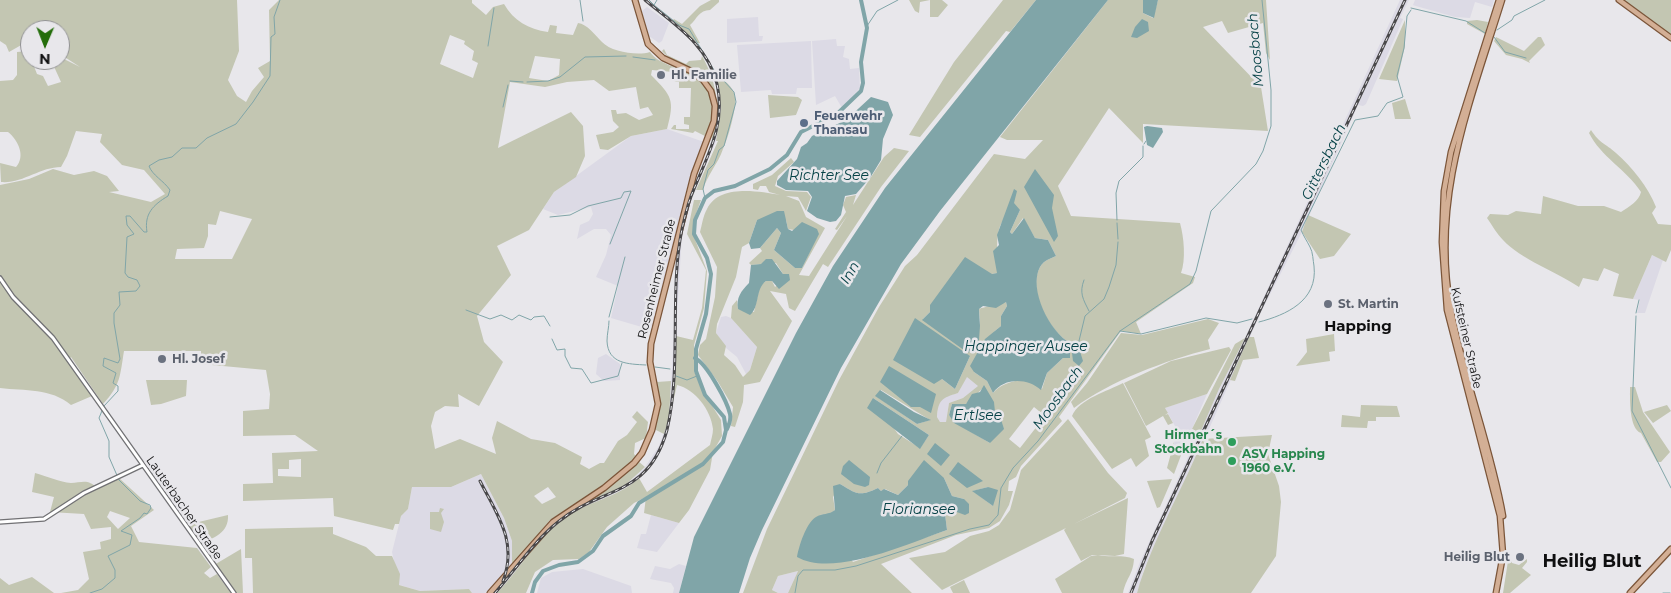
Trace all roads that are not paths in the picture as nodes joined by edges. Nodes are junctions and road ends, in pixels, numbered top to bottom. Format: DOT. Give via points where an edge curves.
graph roads {
  1 [pos="634,0"];
  2 [pos="1501,0"];
  3 [pos="1619,0"];
  4 [pos="1671,38"];
  5 [pos="0,278"];
  6 [pos="143,465"];
  7 [pos="0,522"];
  8 [pos="1671,549"];
  9 [pos="234,593"];
  10 [pos="490,593"];
  11 [pos="1497,593"];
  12 [pos="1630,593"];
  1 -- 10 [label="main road, Rosenheimer Straße" via="648,44 663,58 703,80 713,95 715,106 714,121 694,174 651,344 650,362 658,404 655,420 638,459 604,488 553,522"];
  2 -- 11 [label="main road, Kufsteiner Straße" via="1451,152 1444,191 1442,242 1447,310 1501,524 1503,556"];
  3 -- 4 [label="main road"];
  5 -- 6 [label="street, Lauterbacher Straße" via="13,297 49,333"];
  6 -- 7 [label="street" via="69,501 44,519"];
  6 -- 9 [label="street, Lauterbacher Straße"];
  8 -- 12 [label="main road"];
}
